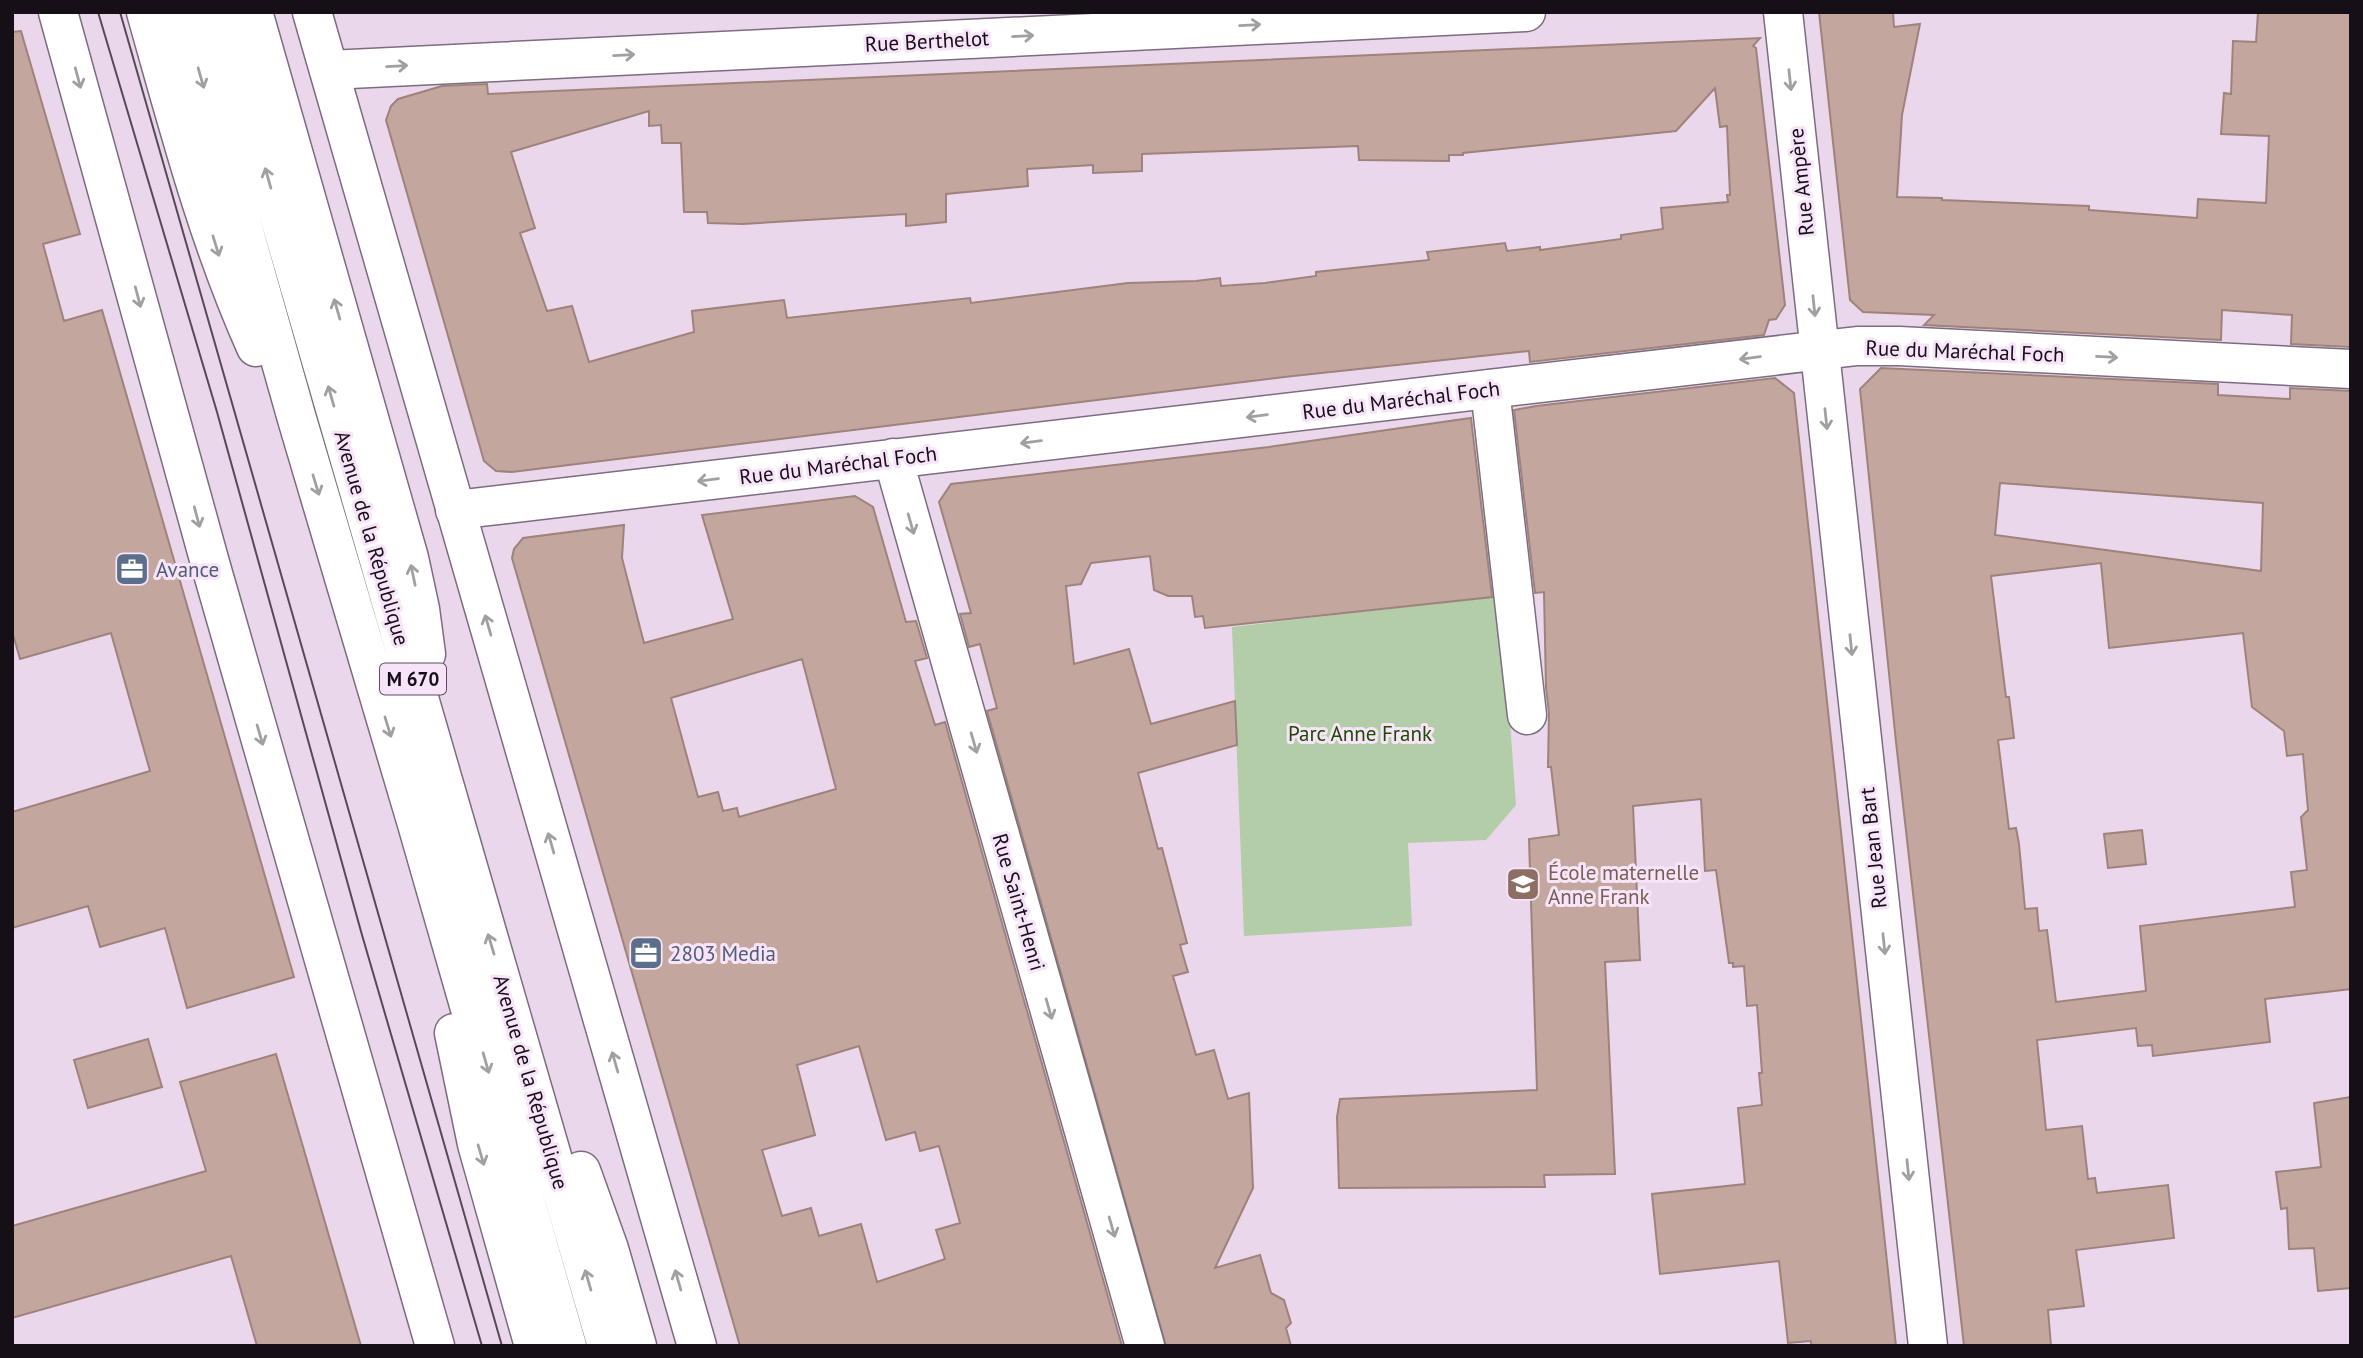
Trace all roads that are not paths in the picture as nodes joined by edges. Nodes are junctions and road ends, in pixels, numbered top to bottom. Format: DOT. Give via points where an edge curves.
graph roads {
  1 [pos="58,12"];
  2 [pos="146,12"];
  3 [pos="182,12"];
  4 [pos="220,12"];
  5 [pos="253,12"];
  6 [pos="312,12"];
  7 [pos="1525,12"];
  8 [pos="1783,12"];
  9 [pos="329,70"];
  10 [pos="1818,351"];
  11 [pos="2351,369"];
  12 [pos="1490,390"];
  13 [pos="297,419"];
  14 [pos="893,458"];
  15 [pos="455,510"];
  16 [pos="1527,715"];
  17 [pos="437,764"];
  18 [pos="417,824"];
  19 [pos="509,1006"];
  20 [pos="435,1346"];
  21 [pos="534,1346"];
  22 [pos="567,1346"];
  23 [pos="607,1346"];
  24 [pos="637,1346"];
  25 [pos="697,1346"];
  26 [pos="1145,1346"];
  27 [pos="1928,1346"];
  1 -- 20 [label="street, one-way" via="210,563"];
  2 -- 13 [label="street, one-way" via="227,277 257,348"];
  3 -- 13 [label="street, Avenue de la République / M 670, one-way"];
  17 -- 4 [label="street, Avenue de la République / M 670, one-way"];
  17 -- 5 [label="street, one-way" via="425,645 409,558"];
  6 -- 9 [label="street"];
  9 -- 7 [label="street, Rue Berthelot, one-way"];
  8 -- 10 [label="street, Rue Ampère, one-way"];
  9 -- 15 [label="street"];
  10 -- 11 [label="street, Rue du Maréchal Foch, one-way" via="1899,346"];
  10 -- 12 [label="street, Rue du Maréchal Foch, one-way"];
  10 -- 27 [label="street, Rue Jean Bart, one-way"];
  12 -- 14 [label="street, Rue du Maréchal Foch, one-way"];
  12 -- 16 [label="street"];
  13 -- 18 [label="street, Avenue de la République / M 670, one-way"];
  14 -- 15 [label="street, Rue du Maréchal Foch, one-way"];
  14 -- 26 [label="street, Rue Saint-Henri, one-way"];
  25 -- 15 [label="street, one-way"];
  19 -- 17 [label="street, Avenue de la République / M 670, one-way"];
  18 -- 21 [label="street, one-way" via="477,1144"];
  18 -- 22 [label="street, Avenue de la République / M 670, one-way"];
  23 -- 19 [label="street, Avenue de la République / M 670, one-way"];
  19 -- 24 [label="street" via="585,1181"];
}
